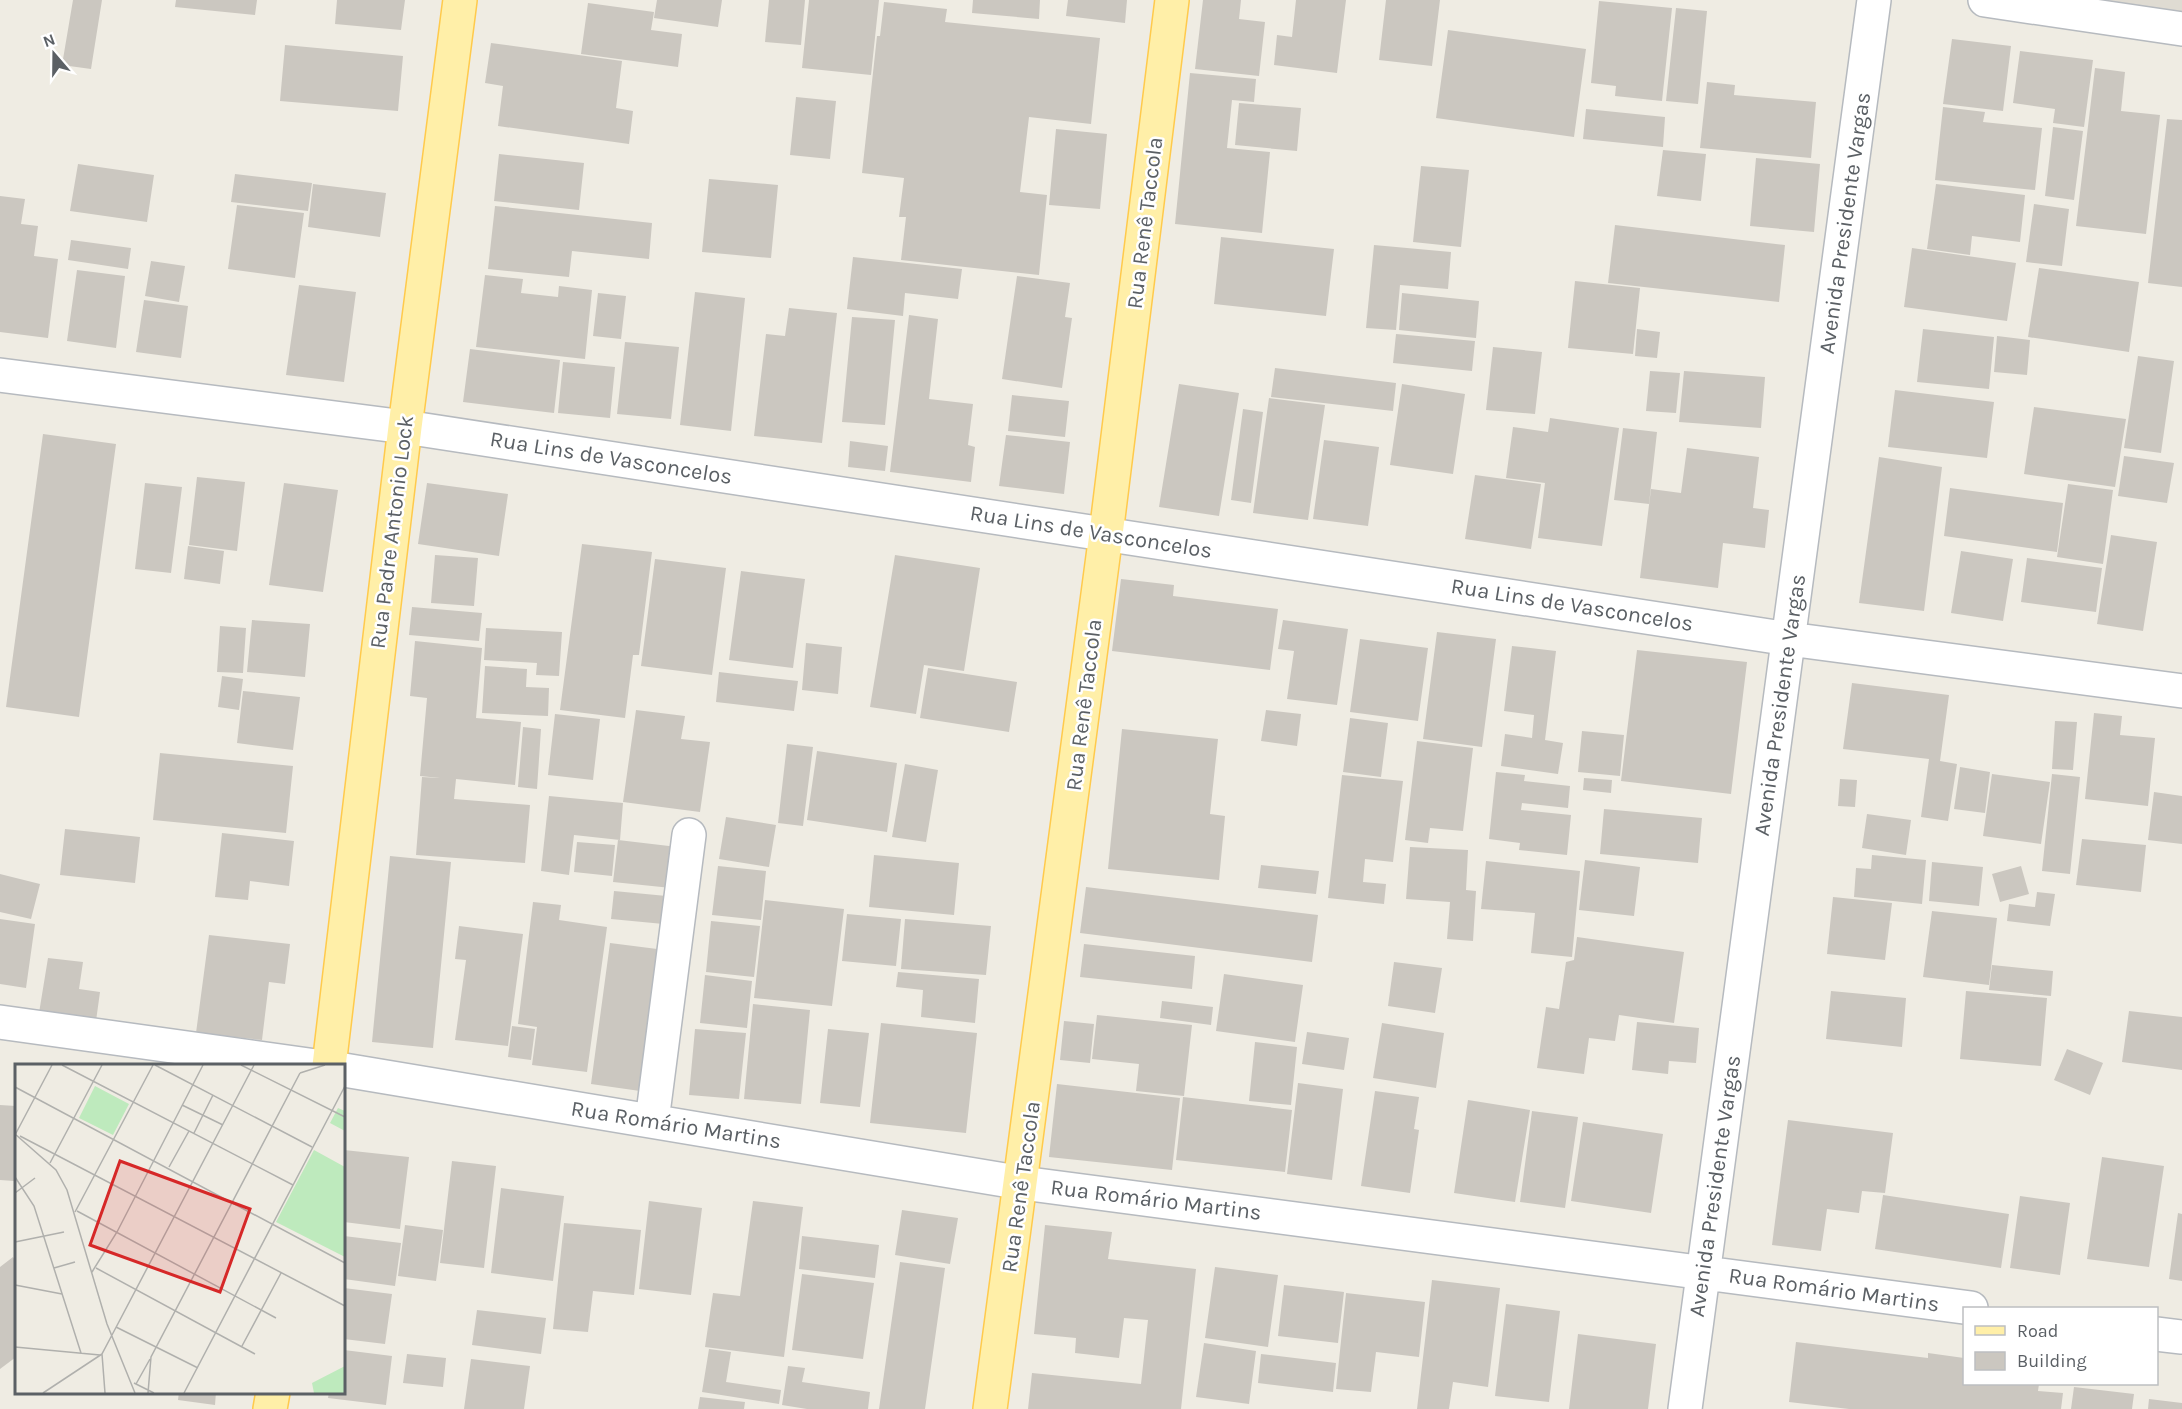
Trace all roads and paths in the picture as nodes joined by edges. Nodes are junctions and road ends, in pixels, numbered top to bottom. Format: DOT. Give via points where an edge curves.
graph roads {
  1 [pos="460,0"];
  2 [pos="1172,0"];
  3 [pos="1874,0"];
  4 [pos="1985,0"];
  5 [pos="2182,29"];
  6 [pos="0,375"];
  7 [pos="405,427"];
  8 [pos="1106,534"];
  9 [pos="1789,639"];
  10 [pos="2182,692"];
  11 [pos="689,835"];
  12 [pos="0,1022"];
  13 [pos="309,1064"];
  14 [pos="329,1064"];
  15 [pos="345,1070"];
  16 [pos="652,1121"];
  17 [pos="1022,1183"];
  18 [pos="1704,1272"];
  19 [pos="1964,1307"];
  20 [pos="2158,1334"];
  21 [pos="2182,1337"];
  22 [pos="273,1394"];
  23 [pos="270,1409"];
  24 [pos="990,1409"];
  25 [pos="1685,1409"];
  1 -- 7 [label="main road, Rua Padre Antonio Lock"];
  2 -- 8 [label="main road, Rua Renê Taccola"];
  3 -- 9 [label="street, Avenida Presidente Vargas"];
  4 -- 5 [label="street"];
  6 -- 7 [label="street, Rua Lins de Vasconcelos"];
  7 -- 8 [label="street, Rua Lins de Vasconcelos"];
  7 -- 14 [label="main road, Rua Padre Antonio Lock"];
  8 -- 9 [label="street, Rua Lins de Vasconcelos"];
  8 -- 17 [label="main road, Rua Renê Taccola"];
  9 -- 10 [label="street, Rua Lins de Vasconcelos"];
  9 -- 18 [label="street, Avenida Presidente Vargas"];
  11 -- 16 [label="street"];
  12 -- 13 [label="street"];
  15 -- 16 [label="street, Rua Romário Martins"];
  16 -- 17 [label="street, Rua Romário Martins"];
  17 -- 18 [label="street, Rua Romário Martins"];
  17 -- 24 [label="main road, Rua Renê Taccola"];
  18 -- 19 [label="street, Rua Romário Martins"];
  18 -- 25 [label="street, Avenida Presidente Vargas"];
  20 -- 21 [label="street"];
  22 -- 23 [label="main road"];
}
